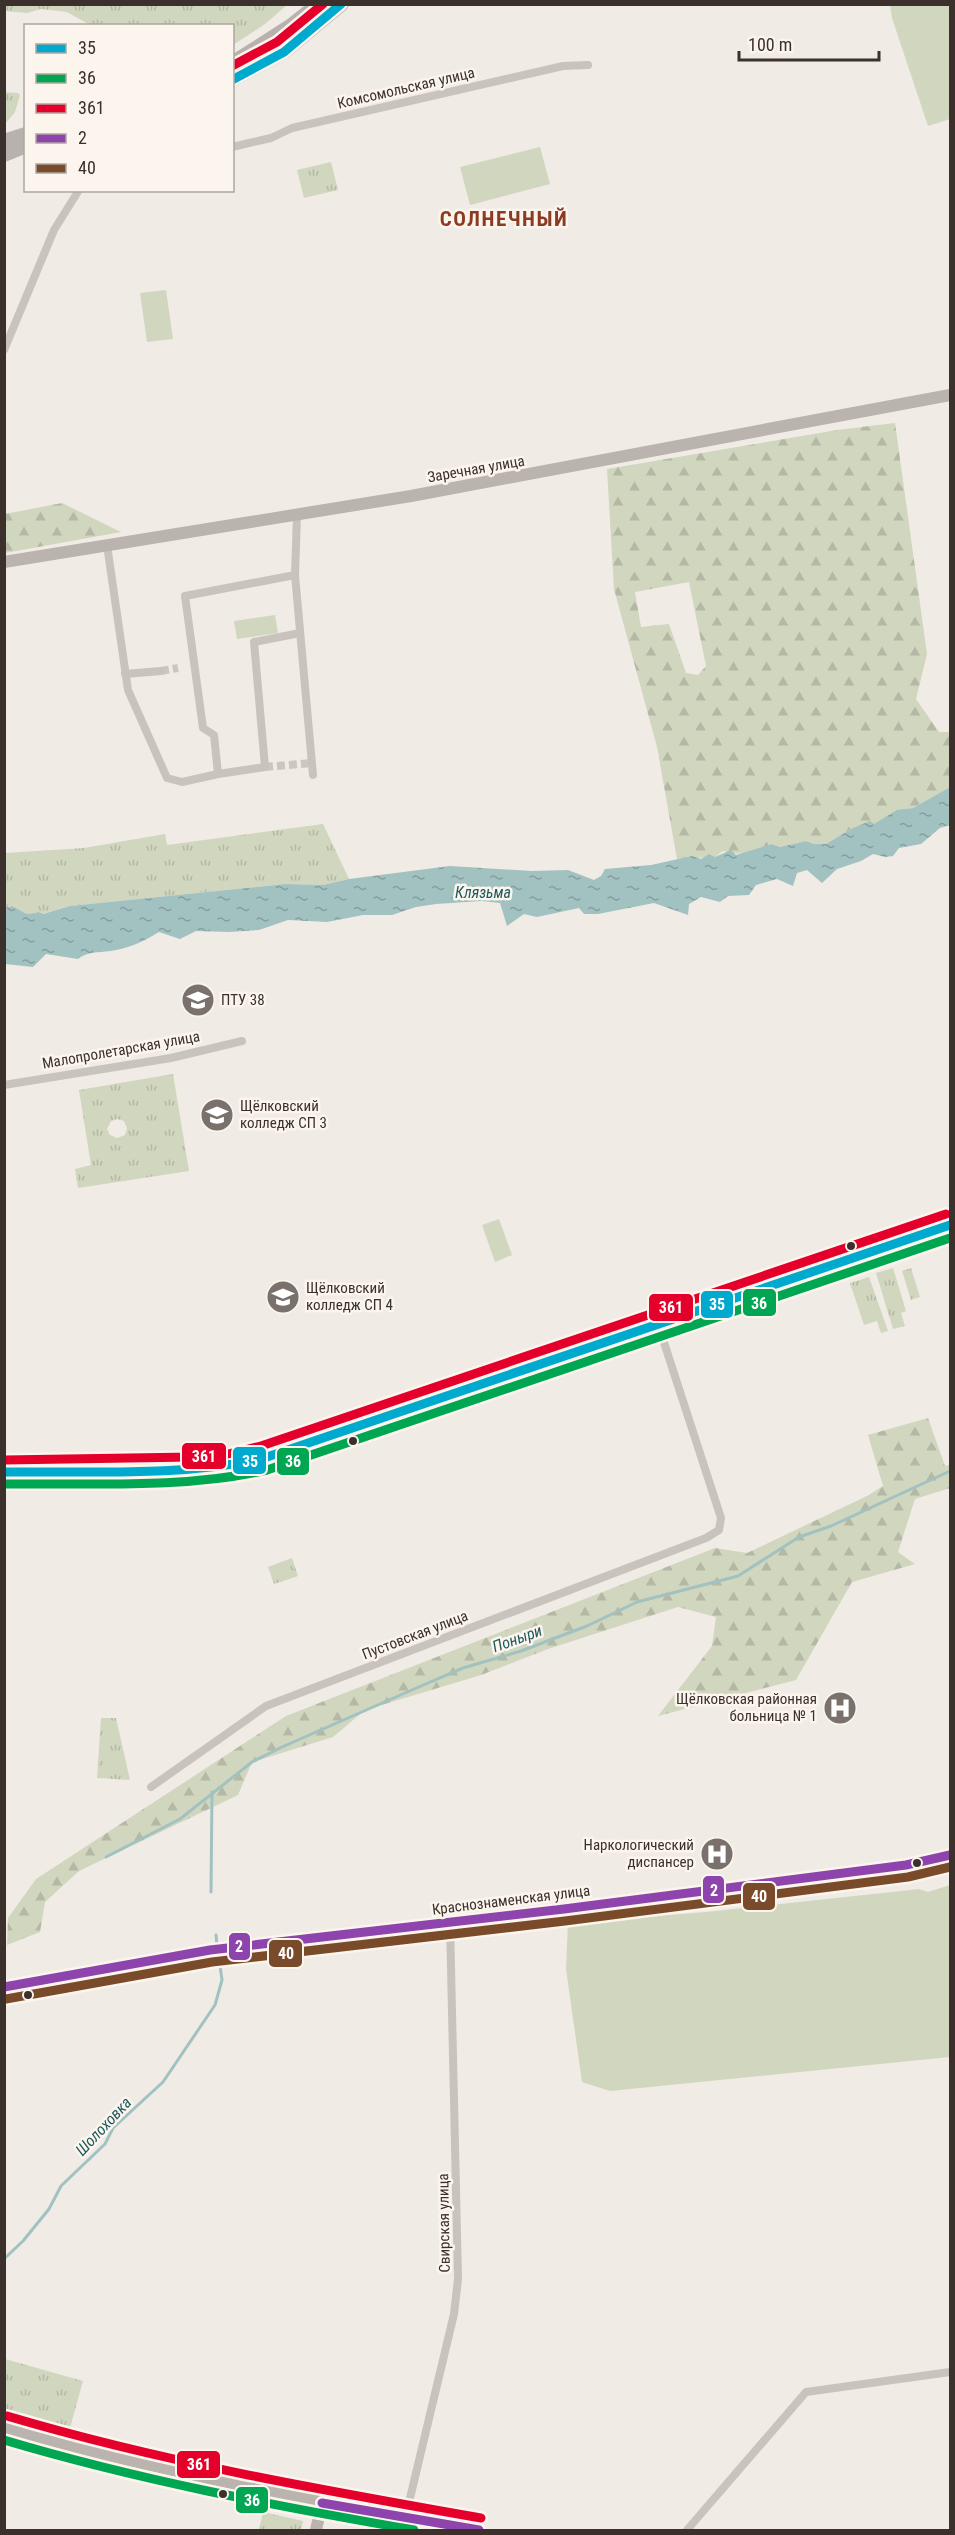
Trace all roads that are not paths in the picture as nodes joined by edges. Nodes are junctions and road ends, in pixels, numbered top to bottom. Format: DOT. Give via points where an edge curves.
graph roads {
  1 [pos="306,4"];
  2 [pos="318,4"];
  3 [pos="342,4"];
  4 [pos="256,49"];
  5 [pos="234,62"];
  6 [pos="588,65"];
  7 [pos="234,79"];
  8 [pos="24,134"];
  9 [pos="6,139"];
  10 [pos="234,147"];
  11 [pos="24,148"];
  12 [pos="4,155"];
  13 [pos="78,192"];
  14 [pos="4,350"];
  15 [pos="951,396"];
  16 [pos="297,515"];
  17 [pos="107,545"];
  18 [pos="4,562"];
  19 [pos="295,575"];
  20 [pos="300,633"];
  21 [pos="161,671"];
  22 [pos="125,674"];
  23 [pos="218,774"];
  24 [pos="313,775"];
  25 [pos="242,1041"];
  26 [pos="4,1085"];
  27 [pos="951,1226"];
  28 [pos="658,1324"];
  29 [pos="4,1472"];
  30 [pos="151,1787"];
  31 [pos="951,1855"];
  32 [pos="450,1922"];
  33 [pos="4,1987"];
  34 [pos="951,2372"];
  35 [pos="4,2427"];
  36 [pos="322,2503"];
  37 [pos="405,2519"];
  38 [pos="316,2530"];
  39 [pos="479,2530"];
  40 [pos="687,2530"];
  1 -- 4 [label="street"];
  2 -- 4 [label="main road"];
  3 -- 7 [label="main road" via="284,52"];
  4 -- 5 [label="main road"];
  6 -- 10 [label="street, Комсомольская улица" via="563,66 324,120"];
  8 -- 9 [label="main road"];
  11 -- 12 [label="main road"];
  13 -- 14 [label="street" via="60,218"];
  15 -- 16 [label="street, Заречная улица"];
  16 -- 17 [label="street, Заречная улица"];
  16 -- 19 [label="street"];
  17 -- 18 [label="street, Заречная улица"];
  17 -- 22 [label="street"];
  19 -- 20 [label="street"];
  19 -- 23 [label="street" via="185,596 203,728 214,735"];
  20 -- 23 [label="street" via="254,642 265,767"];
  20 -- 24 [label="street"];
  21 -- 22 [label="street"];
  22 -- 23 [label="street" via="128,690 167,778 182,783"];
  25 -- 26 [label="street, Малопролетарская улица" via="171,1058"];
  27 -- 28 [label="street"];
  28 -- 29 [label="street" via="264,1458 230,1466"];
  28 -- 30 [label="street, Пустовская улица" via="721,1518 718,1530 266,1707"];
  31 -- 32 [label="street, Краснознаменская улица" via="896,1866"];
  32 -- 33 [label="street, Краснознаменская улица" via="210,1950"];
  32 -- 37 [label="street, Свирская улица" via="459,2279"];
  34 -- 40 [label="street" via="806,2392"];
  35 -- 36 [label="street" via="74,2448"];
  36 -- 37 [label="street"];
  36 -- 38 [label="street"];
  37 -- 39 [label="street"];
}
